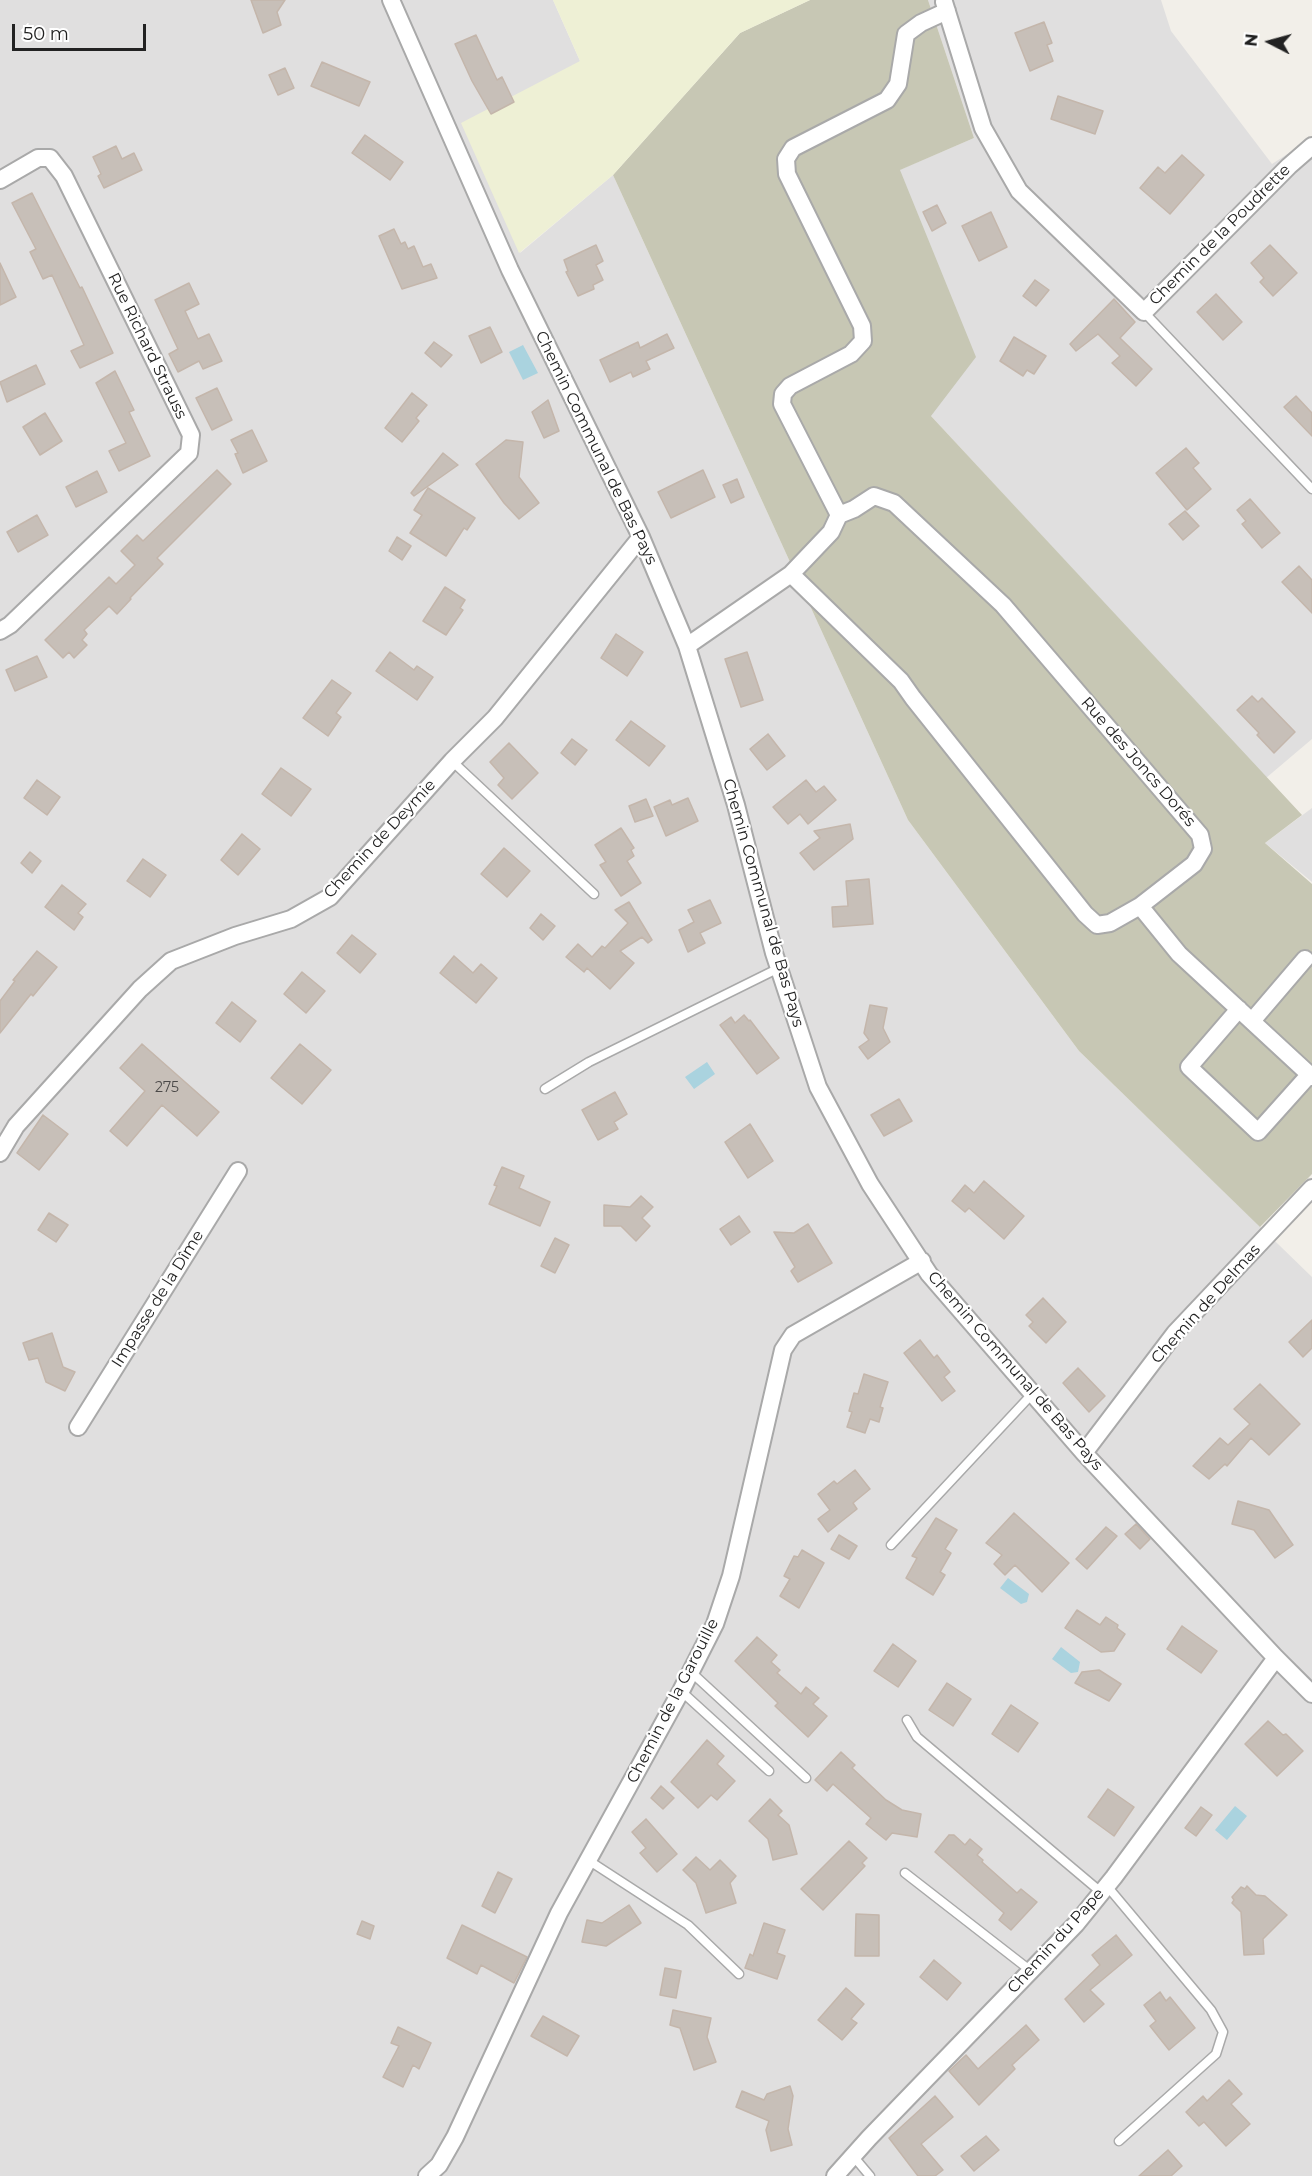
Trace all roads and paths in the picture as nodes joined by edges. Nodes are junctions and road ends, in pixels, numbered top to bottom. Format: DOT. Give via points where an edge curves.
graph roads {
  1 [pos="390,0"];
  2 [pos="945,5"];
  3 [pos="1312,146"];
  4 [pos="0,180"];
  5 [pos="1144,312"];
  6 [pos="1312,489"];
  7 [pos="839,515"];
  8 [pos="640,537"];
  9 [pos="791,574"];
  10 [pos="0,631"];
  11 [pos="687,646"];
  12 [pos="452,761"];
  13 [pos="594,894"];
  14 [pos="1140,906"];
  15 [pos="1305,959"];
  16 [pos="779,968"];
  17 [pos="1239,1009"];
  18 [pos="1252,1021"];
  19 [pos="1311,1076"];
  20 [pos="545,1089"];
  21 [pos="0,1153"];
  22 [pos="238,1170"];
  23 [pos="1312,1188"];
  24 [pos="922,1261"];
  25 [pos="1033,1393"];
  26 [pos="78,1427"];
  27 [pos="1084,1454"];
  28 [pos="891,1545"];
  29 [pos="1276,1658"];
  30 [pos="691,1672"];
  31 [pos="681,1691"];
  32 [pos="1312,1694"];
  33 [pos="907,1720"];
  34 [pos="769,1772"];
  35 [pos="806,1778"];
  36 [pos="588,1860"];
  37 [pos="905,1873"];
  38 [pos="1104,1889"];
  39 [pos="1031,1971"];
  40 [pos="739,1974"];
  41 [pos="1119,2141"];
  42 [pos="854,2157"];
  43 [pos="427,2176"];
  44 [pos="835,2176"];
  45 [pos="870,2176"];
  1 -- 8 [label="street, Chemin Communal de Bas Pays" via="510,270"];
  2 -- 5 [label="street, Chemin de la Poudrette" via="983,128 1019,191"];
  2 -- 7 [label="street" via="906,34 897,84 886,100 793,148 786,159 787,174 862,326 863,341 851,354 790,386 783,394 782,404"];
  3 -- 5 [label="street, Chemin de la Poudrette"];
  4 -- 10 [label="street, Rue Richard Strauss" via="38,158 50,158 64,176 191,435 189,453"];
  5 -- 6 [label="lane"];
  7 -- 9 [label="street" via="831,532"];
  7 -- 14 [label="street, Rue des Joncs Dorés" via="874,496 894,503 1003,604 1200,835 1203,849 1194,864"];
  8 -- 11 [label="street, Chemin Communal de Bas Pays"];
  8 -- 12 [label="street, Chemin de Deymie" via="495,718"];
  9 -- 11 [label="street"];
  9 -- 14 [label="street, Rue des Joncs Dorés" via="901,681 1085,914 1097,925 1110,923"];
  11 -- 16 [label="street, Chemin Communal de Bas Pays" via="736,806"];
  12 -- 13 [label="lane"];
  12 -- 21 [label="street, Chemin de Deymie" via="330,897 291,919 171,961 140,989 15,1126"];
  14 -- 17 [label="street" via="1179,954"];
  15 -- 18 [label="street"];
  16 -- 20 [label="lane" via="589,1062"];
  16 -- 24 [label="street, Chemin Communal de Bas Pays" via="818,1087 870,1184"];
  17 -- 18 [label="street"];
  17 -- 19 [label="street" via="1189,1066 1257,1132"];
  18 -- 19 [label="street"];
  22 -- 26 [label="street, Impasse de la Dîme"];
  23 -- 27 [label="street, Chemin de Delmas" via="1175,1333"];
  24 -- 25 [label="street, Chemin Communal de Bas Pays" via="929,1274"];
  24 -- 30 [label="street, Chemin de la Garouille" via="793,1335 783,1350 731,1576 715,1624"];
  25 -- 27 [label="street, Chemin Communal de Bas Pays"];
  25 -- 28 [label="lane"];
  27 -- 29 [label="street, Chemin Communal de Bas Pays"];
  29 -- 32 [label="street, Chemin Communal de Bas Pays"];
  29 -- 38 [label="street, Chemin du Pape"];
  30 -- 31 [label="street, Chemin de la Garouille"];
  30 -- 35 [label="lane"];
  31 -- 34 [label="lane"];
  31 -- 36 [label="street, Chemin de la Garouille"];
  33 -- 38 [label="lane" via="917,1737"];
  36 -- 40 [label="lane" via="688,1926"];
  36 -- 43 [label="street, Chemin de la Garouille" via="559,1912 455,2137 439,2165"];
  37 -- 39 [label="lane"];
  38 -- 39 [label="street, Chemin du Pape"];
  38 -- 41 [label="lane" via="1211,2010 1224,2032 1216,2055"];
  39 -- 42 [label="street, Chemin du Pape"];
  42 -- 44 [label="street, Chemin du Pape"];
  42 -- 45 [label="lane"];
}
